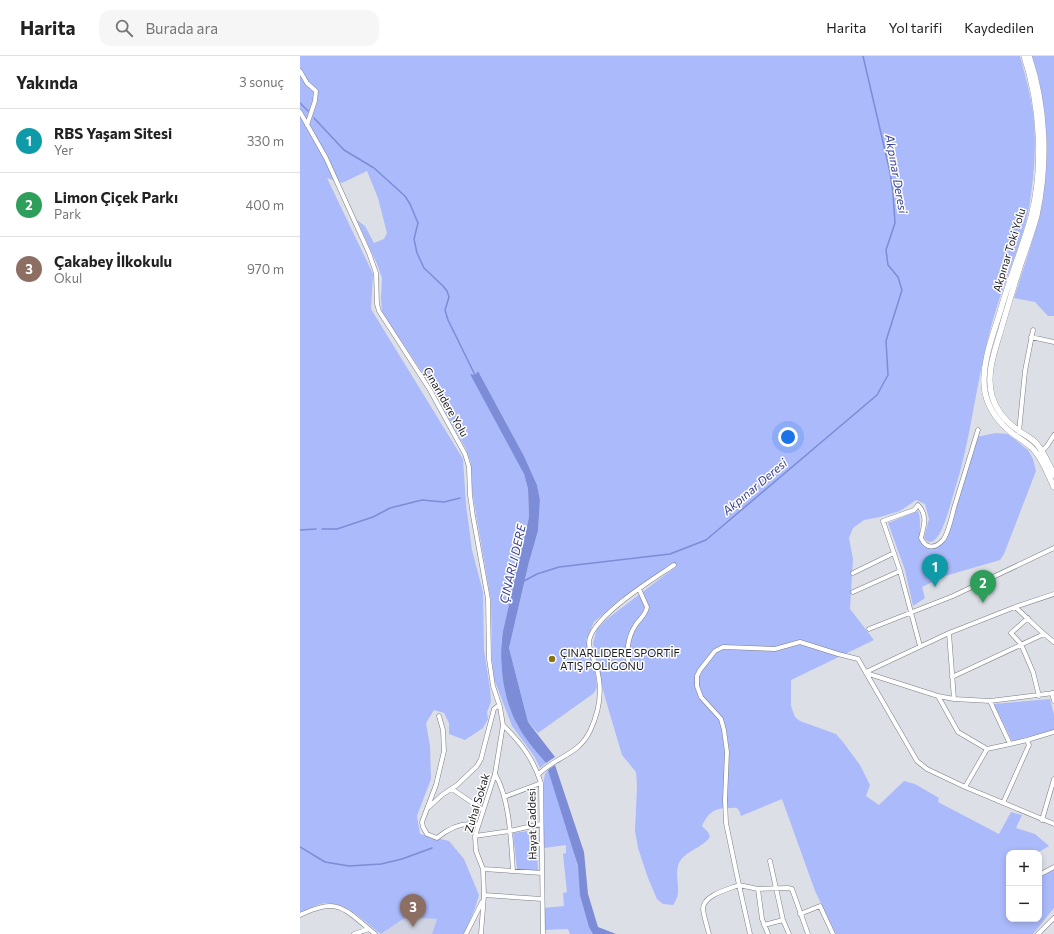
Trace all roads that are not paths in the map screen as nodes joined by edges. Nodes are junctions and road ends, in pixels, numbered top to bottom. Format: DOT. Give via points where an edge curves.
graph roads {
  1 [pos="1024,56"];
  2 [pos="1029,56"];
  3 [pos="300,71"];
  4 [pos="300,112"];
  5 [pos="307,125"];
  6 [pos="1032,330"];
  7 [pos="1031,337"];
  8 [pos="1054,342"];
  9 [pos="978,430"];
  10 [pos="1018,434"];
  11 [pos="1054,435"];
  12 [pos="1040,453"];
  13 [pos="1054,475"];
  14 [pos="1054,487"];
  15 [pos="1054,548"];
  16 [pos="894,553"];
  17 [pos="674,565"];
  18 [pos="900,571"];
  19 [pos="853,573"];
  20 [pos="639,589"];
  21 [pos="853,592"];
  22 [pos="1054,594"];
  23 [pos="1015,607"];
  24 [pos="911,612"];
  25 [pos="1028,618"];
  26 [pos="869,629"];
  27 [pos="949,633"];
  28 [pos="1044,634"];
  29 [pos="1054,642"];
  30 [pos="1021,644"];
  31 [pos="920,646"];
  32 [pos="630,666"];
  33 [pos="866,673"];
  34 [pos="952,677"];
  35 [pos="1053,693"];
  36 [pos="938,696"];
  37 [pos="1039,696"];
  38 [pos="954,699"];
  39 [pos="990,701"];
  40 [pos="1054,701"];
  41 [pos="499,705"];
  42 [pos="439,716"];
  43 [pos="503,725"];
  44 [pos="1054,732"];
  45 [pos="1027,740"];
  46 [pos="1010,744"];
  47 [pos="987,749"];
  48 [pos="495,774"];
  49 [pos="538,775"];
  50 [pos="1054,779"];
  51 [pos="540,783"];
  52 [pos="966,787"];
  53 [pos="452,789"];
  54 [pos="504,797"];
  55 [pos="1003,803"];
  56 [pos="427,809"];
  57 [pos="483,810"];
  58 [pos="1042,820"];
  59 [pos="541,824"];
  60 [pos="1054,824"];
  61 [pos="478,825"];
  62 [pos="510,831"];
  63 [pos="475,836"];
  64 [pos="770,861"];
  65 [pos="1054,867"];
  66 [pos="483,870"];
  67 [pos="513,872"];
  68 [pos="542,873"];
  69 [pos="1042,873"];
  70 [pos="739,885"];
  71 [pos="776,888"];
  72 [pos="758,889"];
  73 [pos="484,897"];
  74 [pos="542,899"];
  75 [pos="800,914"];
  76 [pos="300,915"];
  77 [pos="1054,918"];
  78 [pos="783,920"];
  79 [pos="764,925"];
  80 [pos="369,929"];
  81 [pos="354,934"];
  82 [pos="375,934"];
  83 [pos="466,934"];
  84 [pos="481,934"];
  85 [pos="543,934"];
  86 [pos="709,934"];
  87 [pos="750,934"];
  88 [pos="768,934"];
  89 [pos="789,934"];
  90 [pos="808,934"];
  91 [pos="833,934"];
  92 [pos="1038,934"];
  1 -- 10 [label="main road, Akpınar Toki Yolu" via="1035,108 1038,141 1037,180 1031,216 993,337 984,381 987,399 994,413 1002,424"];
  2 -- 10 [label="main road, Akpınar Toki Yolu" via="1038,90 1042,120 1040,196 1034,226 997,343 990,378 996,406"];
  3 -- 5 [label="street" via="307,83 316,91"];
  4 -- 5 [label="street, Çınarlıdere Yolu"];
  5 -- 41 [label="street, Çınarlıdere Yolu" via="326,158 374,267 379,311 430,390 467,460 473,516 488,599 490,672"];
  6 -- 7 [label="street"];
  7 -- 8 [label="street"];
  7 -- 10 [label="street"];
  9 -- 16 [label="street" via="943,540 936,546 928,547 924,544 921,538 924,512 918,505 914,510 883,522"];
  10 -- 12 [label="main road" via="1035,442"];
  11 -- 12 [label="street"];
  12 -- 13 [label="main road"];
  12 -- 14 [label="main road"];
  15 -- 24 [label="street" via="953,596"];
  16 -- 18 [label="street"];
  16 -- 19 [label="street"];
  17 -- 20 [label="street"];
  18 -- 21 [label="street"];
  18 -- 24 [label="street"];
  20 -- 32 [label="street" via="647,607 629,640"];
  20 -- 49 [label="street" via="604,616 590,637 590,647 599,675 600,694 589,731 577,748 547,766"];
  22 -- 23 [label="street"];
  23 -- 25 [label="street"];
  23 -- 27 [label="street"];
  24 -- 26 [label="street"];
  24 -- 31 [label="street"];
  25 -- 28 [label="street"];
  25 -- 30 [label="street" via="1011,633"];
  27 -- 31 [label="street"];
  27 -- 34 [label="street"];
  28 -- 29 [label="street"];
  28 -- 30 [label="street"];
  30 -- 34 [label="street"];
  30 -- 37 [label="street" via="1033,672"];
  31 -- 33 [label="street"];
  33 -- 36 [label="street"];
  33 -- 52 [label="street" via="917,760 927,769"];
  33 -- 70 [label="street" via="858,659 800,642 774,648 723,648 715,652 700,670 697,686 701,698 720,718 724,730 727,752 726,823"];
  34 -- 38 [label="street"];
  35 -- 37 [label="street"];
  35 -- 40 [label="street"];
  36 -- 38 [label="street"];
  36 -- 47 [label="street" via="958,732"];
  37 -- 39 [label="street"];
  38 -- 39 [label="street"];
  39 -- 46 [label="street"];
  41 -- 43 [label="street, Çınarlıdere Yolu"];
  41 -- 53 [label="street" via="494,709 481,759 473,771"];
  42 -- 56 [label="street" via="444,751"];
  43 -- 48 [label="street, Zuhal Sokak"];
  43 -- 49 [label="street, Hayat Caddesi" via="527,752"];
  44 -- 45 [label="street"];
  45 -- 46 [label="street"];
  45 -- 55 [label="street" via="1029,748"];
  46 -- 47 [label="street"];
  47 -- 52 [label="street"];
  48 -- 54 [label="street"];
  48 -- 57 [label="street, Zuhal Sokak"];
  49 -- 51 [label="street, Hayat Caddesi"];
  50 -- 58 [label="street"];
  51 -- 54 [label="street"];
  51 -- 59 [label="street, Hayat Caddesi"];
  52 -- 55 [label="street"];
  53 -- 56 [label="street"];
  53 -- 57 [label="street"];
  54 -- 62 [label="street"];
  55 -- 58 [label="street"];
  56 -- 61 [label="street" via="422,822 430,836 437,838 461,824"];
  57 -- 61 [label="street, Zuhal Sokak"];
  58 -- 60 [label="street"];
  59 -- 62 [label="street"];
  59 -- 68 [label="street, Hayat Caddesi"];
  61 -- 63 [label="street, Zuhal Sokak"];
  62 -- 63 [label="street"];
  62 -- 67 [label="street"];
  63 -- 66 [label="street, Zuhal Sokak" via="476,850"];
  64 -- 71 [label="street"];
  65 -- 69 [label="street"];
  66 -- 67 [label="street"];
  66 -- 73 [label="street, Zuhal Sokak"];
  67 -- 68 [label="street"];
  68 -- 74 [label="street, Hayat Caddesi"];
  70 -- 72 [label="street"];
  70 -- 86 [label="street" via="713,895 705,902 703,908"];
  70 -- 87 [label="street"];
  71 -- 72 [label="street"];
  71 -- 75 [label="street" via="792,889"];
  71 -- 78 [label="street"];
  72 -- 79 [label="street"];
  73 -- 74 [label="street"];
  73 -- 83 [label="street"];
  73 -- 84 [label="street, Zuhal Sokak"];
  74 -- 85 [label="street, Hayat Caddesi"];
  75 -- 90 [label="street"];
  75 -- 91 [label="street" via="820,906"];
  76 -- 80 [label="street" via="318,907 331,906 351,913"];
  77 -- 92 [label="street"];
  78 -- 79 [label="street"];
  78 -- 89 [label="street"];
  79 -- 88 [label="street"];
  80 -- 81 [label="street"];
  80 -- 82 [label="street"];
}
